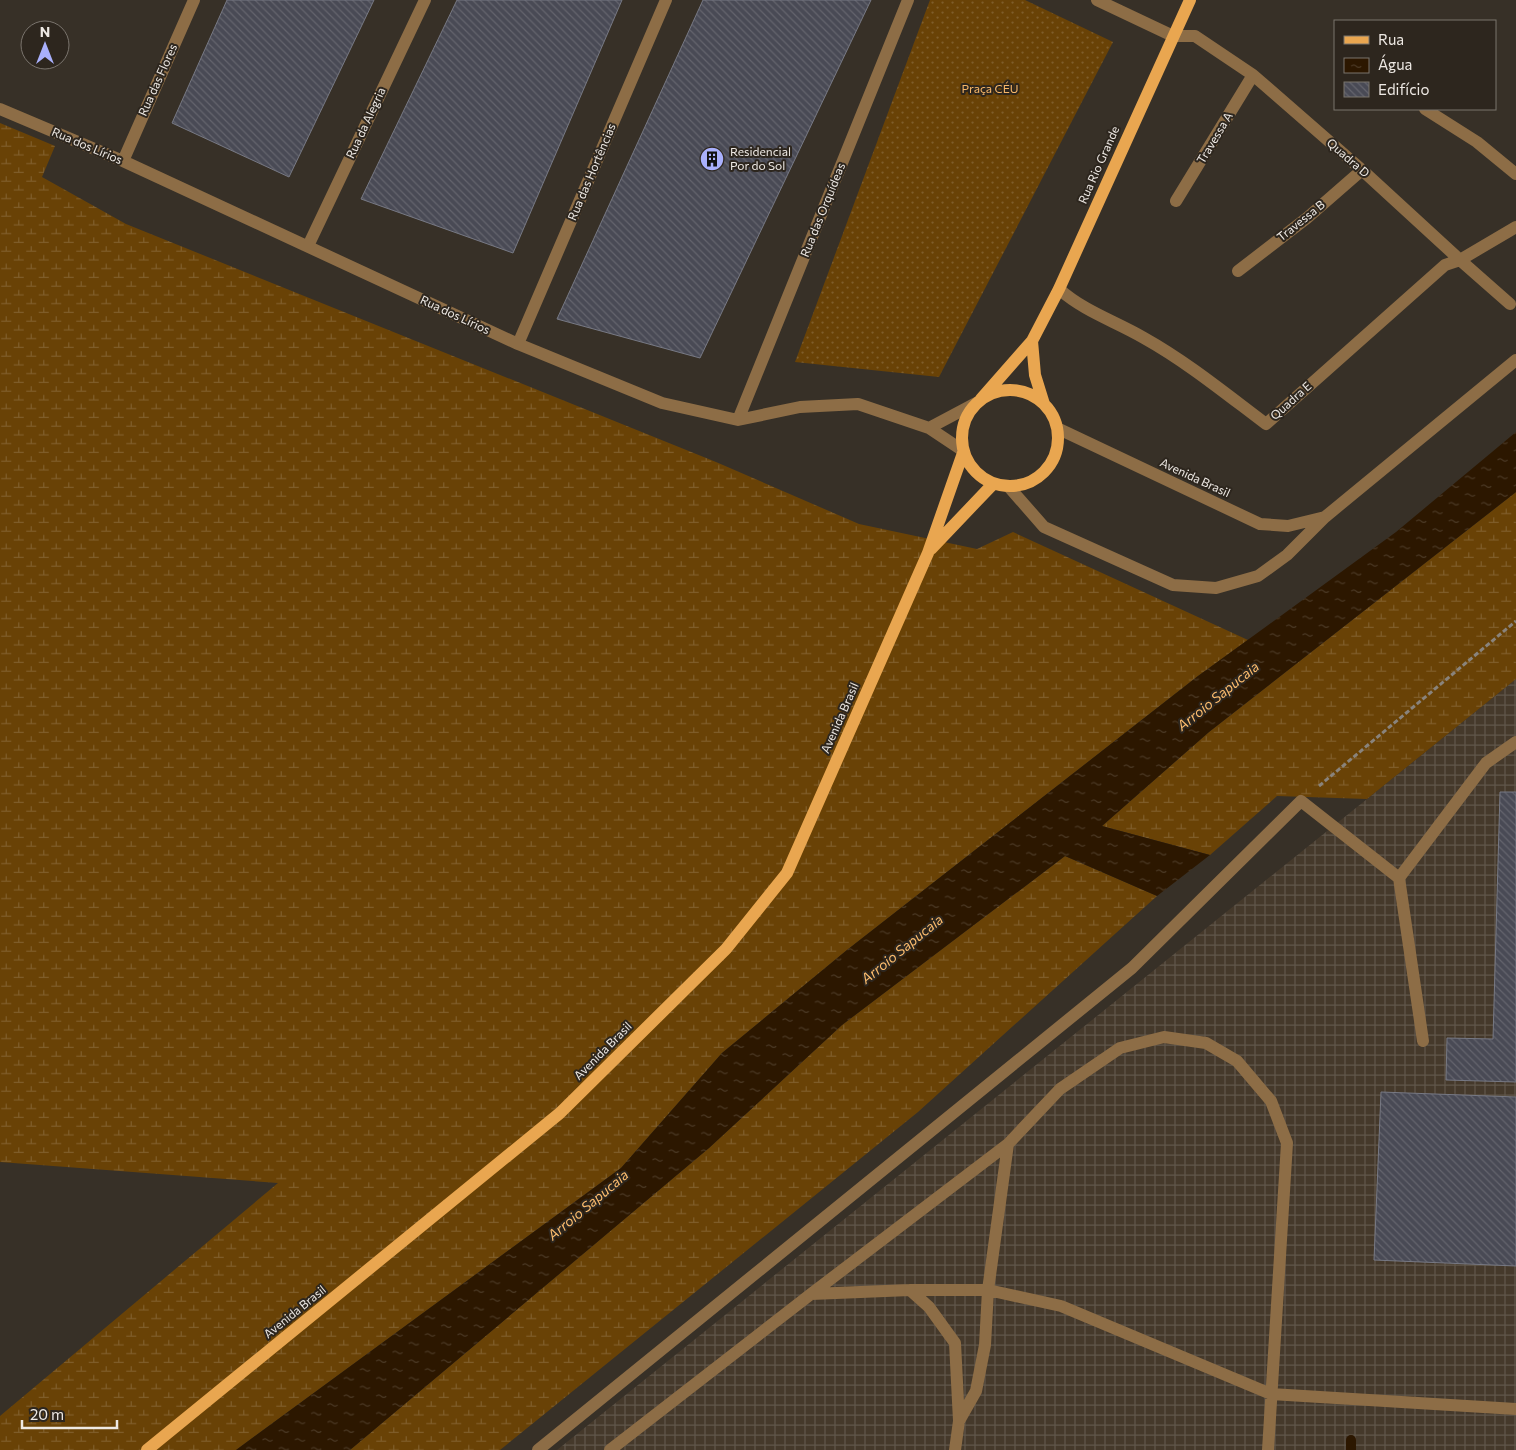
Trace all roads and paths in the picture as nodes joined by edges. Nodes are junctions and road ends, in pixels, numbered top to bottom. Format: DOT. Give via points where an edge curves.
graph roads {
  1 [pos="194,0"];
  2 [pos="425,0"];
  3 [pos="666,0"];
  4 [pos="908,0"];
  5 [pos="1097,0"];
  6 [pos="1190,0"];
  7 [pos="1174,36"];
  8 [pos="1253,75"];
  9 [pos="0,109"];
  10 [pos="1426,110"];
  11 [pos="122,161"];
  12 [pos="1362,170"];
  13 [pos="1516,174"];
  14 [pos="1176,201"];
  15 [pos="1516,227"];
  16 [pos="308,246"];
  17 [pos="1460,260"];
  18 [pos="1238,271"];
  19 [pos="1058,290"];
  20 [pos="1510,304"];
  21 [pos="1032,341"];
  22 [pos="518,344"];
  23 [pos="1516,360"];
  24 [pos="978,401"];
  25 [pos="1045,404"];
  26 [pos="738,420"];
  27 [pos="929,428"];
  28 [pos="1058,429"];
  29 [pos="962,452"];
  30 [pos="993,484"];
  31 [pos="1009,487"];
  32 [pos="1325,517"];
  33 [pos="928,553"];
  34 [pos="1516,621"];
  35 [pos="1516,742"];
  36 [pos="1301,801"];
  37 [pos="1399,878"];
  38 [pos="1423,1041"];
  39 [pos="1008,1144"];
  40 [pos="910,1290"];
  41 [pos="988,1290"];
  42 [pos="811,1294"];
  43 [pos="1272,1394"];
  44 [pos="1516,1409"];
  45 [pos="959,1421"];
  46 [pos="147,1450"];
  47 [pos="538,1450"];
  48 [pos="610,1450"];
  49 [pos="956,1450"];
  50 [pos="1268,1450"];
  1 -- 11 [label="street, Rua das Flores"];
  2 -- 16 [label="street, Rua da Alegria"];
  3 -- 22 [label="street, Rua das Hortências"];
  4 -- 26 [label="street, Rua das Orquídeas"];
  5 -- 7 [label="street, Quadra D"];
  6 -- 7 [label="main road, Rua Rio Grande"];
  7 -- 8 [label="street, Quadra D" via="1195,36"];
  7 -- 19 [label="main road, Rua Rio Grande"];
  8 -- 12 [label="street, Quadra D"];
  8 -- 14 [label="street, Travessa A"];
  9 -- 11 [label="street, Rua dos Lírios"];
  10 -- 13 [label="street" via="1477,142"];
  11 -- 16 [label="street, Rua dos Lírios"];
  12 -- 17 [label="street, Quadra D"];
  12 -- 18 [label="street, Travessa B"];
  15 -- 17 [label="street"];
  16 -- 22 [label="street, Rua dos Lírios"];
  17 -- 19 [label="street, Quadra E" via="1445,265 1266,424 1145,338 1074,303"];
  17 -- 20 [label="street, Quadra D"];
  19 -- 21 [label="main road, Rua Rio Grande"];
  21 -- 24 [label="main road, Rua Rio Grande"];
  21 -- 25 [label="main road" via="1035,375"];
  22 -- 26 [label="street, Rua dos Lírios" via="662,404"];
  23 -- 32 [label="street, Avenida Brasil"];
  24 -- 25 [label="main road" via="993,392 1021,391"];
  24 -- 27 [label="street"];
  24 -- 29 [label="main road" via="966,417 961,433"];
  25 -- 28 [label="main road"];
  26 -- 27 [label="street, Rua dos Lírios" via="800,407 858,404"];
  27 -- 29 [label="street, Rua dos Lírios"];
  28 -- 31 [label="main road" via="1055,458 1047,470 1030,483"];
  28 -- 32 [label="street, Avenida Brasil" via="1260,524 1288,526"];
  29 -- 30 [label="main road" via="980,477"];
  29 -- 33 [label="main road, Avenida Brasil"];
  30 -- 31 [label="main road"];
  30 -- 33 [label="main road, Avenida Brasil"];
  31 -- 32 [label="street, Avenida Brasil" via="1044,527 1174,585 1216,588 1258,576 1287,555"];
  33 -- 46 [label="main road, Avenida Brasil" via="788,873 726,949 560,1113"];
  34 -- 36 [label="path"];
  35 -- 37 [label="street" via="1486,763"];
  36 -- 37 [label="street"];
  36 -- 47 [label="street" via="1132,968"];
  37 -- 38 [label="street"];
  39 -- 41 [label="street"];
  39 -- 42 [label="street"];
  39 -- 43 [label="street" via="1060,1089 1120,1048 1164,1037 1206,1043 1237,1061 1272,1101 1287,1143"];
  40 -- 41 [label="street"];
  40 -- 42 [label="street"];
  40 -- 45 [label="street" via="929,1307 955,1343"];
  41 -- 43 [label="street" via="1061,1306"];
  41 -- 45 [label="street" via="985,1345 976,1391"];
  42 -- 48 [label="street"];
  43 -- 44 [label="street"];
  43 -- 50 [label="street"];
  45 -- 49 [label="street"];
}
